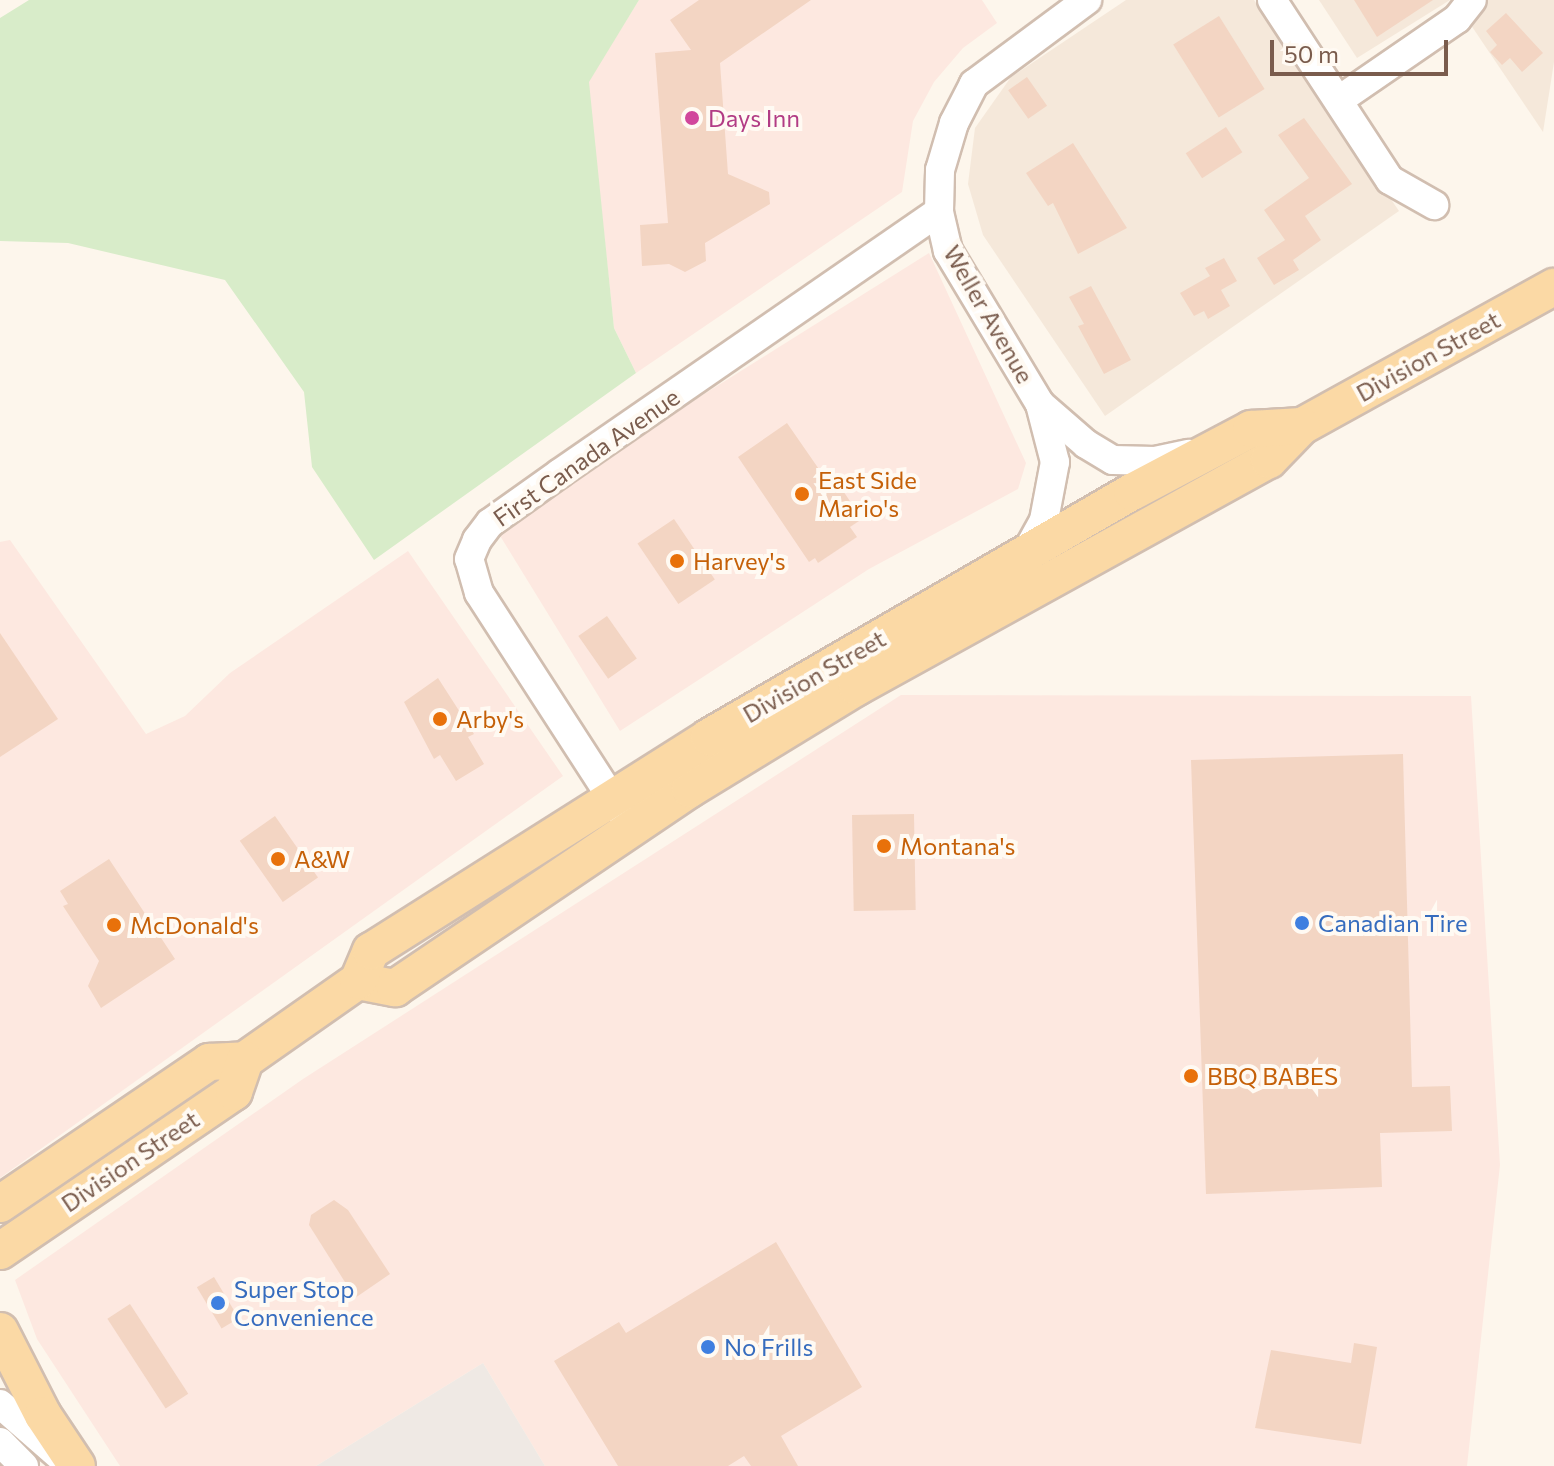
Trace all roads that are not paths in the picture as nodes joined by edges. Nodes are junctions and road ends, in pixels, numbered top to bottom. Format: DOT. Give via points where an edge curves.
graph roads {
  1 [pos="1087,0"];
  2 [pos="1272,0"];
  3 [pos="1472,0"];
  4 [pos="1339,100"];
  5 [pos="1434,205"];
  6 [pos="939,212"];
  7 [pos="1554,287"];
  8 [pos="1040,404"];
  9 [pos="1302,426"];
  10 [pos="1217,448"];
  11 [pos="1026,553"];
  12 [pos="612,798"];
  13 [pos="633,831"];
  14 [pos="358,981"];
  15 [pos="245,1060"];
  16 [pos="0,1204"];
  17 [pos="0,1251"];
  18 [pos="0,1331"];
  19 [pos="0,1404"];
  20 [pos="0,1442"];
  21 [pos="24,1466"];
  22 [pos="74,1466"];
  1 -- 6 [label="street, Weller Avenue" via="974,84 954,123 940,170"];
  2 -- 4 [label="street"];
  3 -- 4 [label="street" via="1457,19"];
  4 -- 5 [label="street" via="1390,180"];
  6 -- 8 [label="street, Weller Avenue" via="948,251"];
  6 -- 12 [label="street, First Canada Avenue" via="490,523 477,540 469,559 479,593"];
  7 -- 9 [label="main road, Division Street"];
  8 -- 10 [label="street, Weller Avenue" via="1113,460 1155,461"];
  8 -- 11 [label="street, Weller Avenue" via="1055,478 1044,520"];
  9 -- 10 [label="main road, Division Street" via="1251,429"];
  9 -- 13 [label="main road, Division Street" via="1269,460 857,687 690,789"];
  10 -- 11 [label="main road, Division Street"];
  11 -- 12 [label="main road, Division Street"];
  12 -- 13 [label="street, First Canada Avenue"];
  12 -- 14 [label="main road, Division Street" via="371,951"];
  13 -- 14 [label="main road, Division Street" via="395,988"];
  14 -- 15 [label="main road, Division Street"];
  15 -- 16 [label="main road, Division Street" via="209,1062"];
  15 -- 17 [label="main road, Division Street" via="234,1092"];
  18 -- 22 [label="main road"];
  19 -- 22 [label="street"];
  20 -- 21 [label="street"];
}
